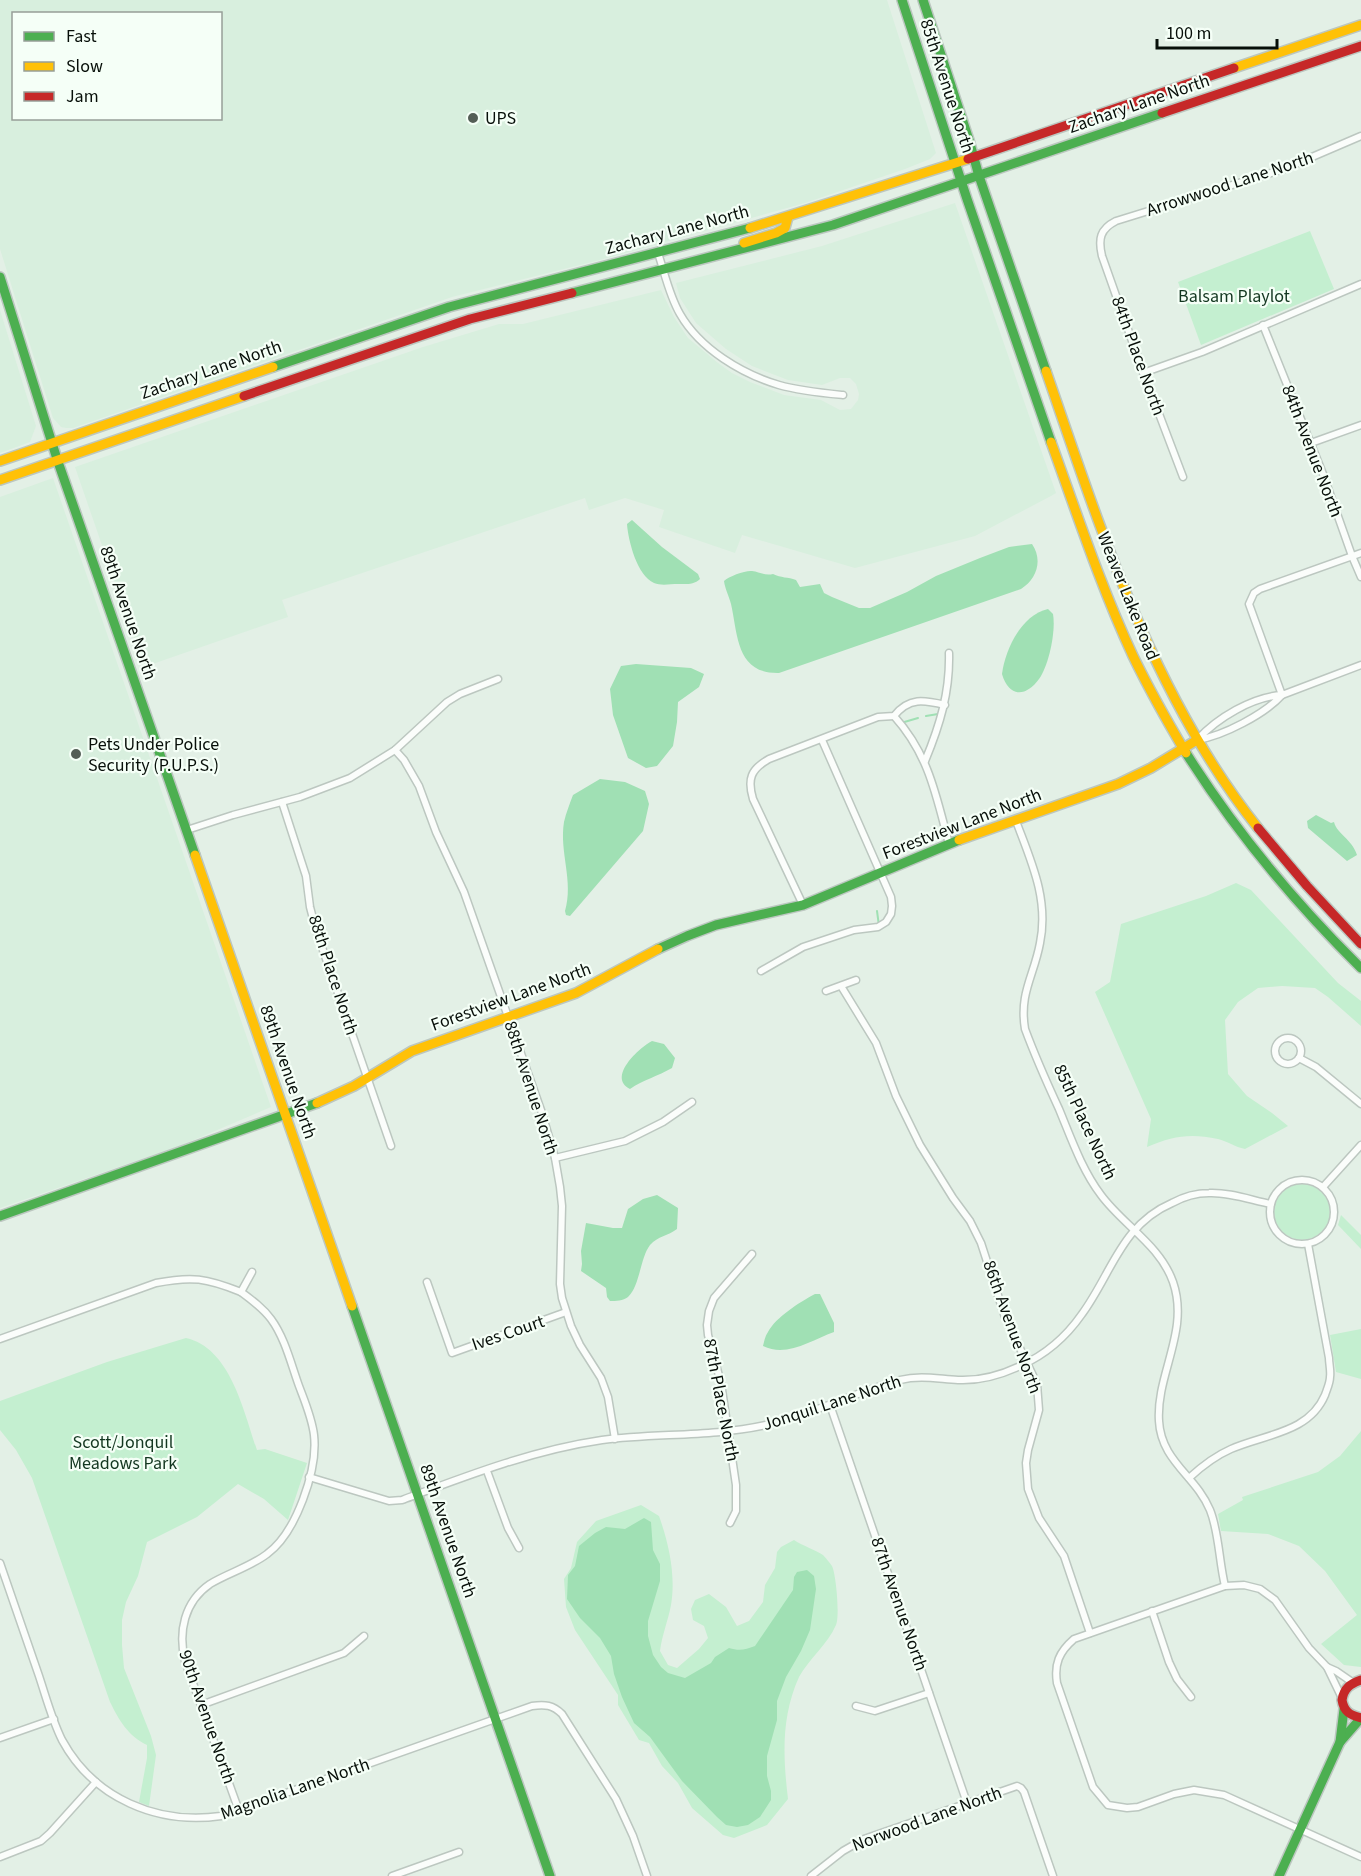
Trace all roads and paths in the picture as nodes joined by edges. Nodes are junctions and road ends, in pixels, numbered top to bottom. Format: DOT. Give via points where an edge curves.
graph roads {
  1 [pos="902,0"];
  2 [pos="923,0"];
  3 [pos="1361,25"];
  4 [pos="1361,46"];
  5 [pos="1361,136"];
  6 [pos="973,156"];
  7 [pos="955,162"];
  8 [pos="979,176"];
  9 [pos="962,182"];
  10 [pos="788,217"];
  11 [pos="1101,233"];
  12 [pos="658,253"];
  13 [pos="727,254"];
  14 [pos="664,270"];
  15 [pos="0,277"];
  16 [pos="1361,284"];
  17 [pos="1263,326"];
  18 [pos="1143,373"];
  19 [pos="843,395"];
  20 [pos="1361,425"];
  21 [pos="51,442"];
  22 [pos="1311,443"];
  23 [pos="57,459"];
  24 [pos="0,461"];
  25 [pos="1183,477"];
  26 [pos="0,480"];
  27 [pos="1361,553"];
  28 [pos="1352,556"];
  29 [pos="1361,577"];
  30 [pos="949,653"];
  31 [pos="1361,665"];
  32 [pos="498,680"];
  33 [pos="1282,695"];
  34 [pos="945,705"];
  35 [pos="894,716"];
  36 [pos="822,740"];
  37 [pos="1197,740"];
  38 [pos="1183,748"];
  39 [pos="394,750"];
  40 [pos="925,761"];
  41 [pos="282,802"];
  42 [pos="1016,821"];
  43 [pos="187,830"];
  44 [pos="949,844"];
  45 [pos="880,872"];
  46 [pos="803,905"];
  47 [pos="1361,944"];
  48 [pos="1361,968"];
  49 [pos="761,971"];
  50 [pos="856,980"];
  51 [pos="842,986"];
  52 [pos="826,991"];
  53 [pos="508,1017"];
  54 [pos="1299,1058"];
  55 [pos="367,1077"];
  56 [pos="692,1102"];
  57 [pos="1361,1104"];
  58 [pos="285,1114"];
  59 [pos="1361,1145"];
  60 [pos="391,1146"];
  61 [pos="555,1158"];
  62 [pos="1323,1188"];
  63 [pos="1271,1204"];
  64 [pos="0,1216"];
  65 [pos="1134,1229"];
  66 [pos="1308,1244"];
  67 [pos="752,1254"];
  68 [pos="252,1272"];
  69 [pos="428,1282"];
  70 [pos="241,1292"];
  71 [pos="566,1312"];
  72 [pos="0,1339"];
  73 [pos="1027,1363"];
  74 [pos="830,1405"];
  75 [pos="728,1433"];
  76 [pos="615,1439"];
  77 [pos="487,1471"];
  78 [pos="309,1477"];
  79 [pos="1188,1478"];
  80 [pos="418,1494"];
  81 [pos="730,1523"];
  82 [pos="519,1548"];
  83 [pos="0,1563"];
  84 [pos="1225,1586"];
  85 [pos="1152,1611"];
  86 [pos="1090,1633"];
  87 [pos="364,1636"];
  88 [pos="1327,1667"];
  89 [pos="1356,1681"];
  90 [pos="929,1693"];
  91 [pos="1341,1696"];
  92 [pos="1191,1697"];
  93 [pos="201,1705"];
  94 [pos="856,1707"];
  95 [pos="1344,1709"];
  96 [pos="1361,1718"];
  97 [pos="54,1719"];
  98 [pos="496,1719"];
  99 [pos="0,1738"];
  100 [pos="1340,1742"];
  101 [pos="96,1782"];
  102 [pos="967,1803"];
  103 [pos="238,1811"];
  104 [pos="1299,1829"];
  105 [pos="459,1852"];
  106 [pos="0,1857"];
  107 [pos="1361,1857"];
  108 [pos="392,1876"];
  109 [pos="550,1876"];
  110 [pos="646,1876"];
  111 [pos="811,1876"];
  112 [pos="1053,1876"];
  113 [pos="1279,1876"];
  1 -- 7 [label="main road, 85th Avenue North"];
  2 -- 6 [label="main road, 85th Avenue North"];
  3 -- 6 [label="main road, Zachary Lane North"];
  4 -- 8 [label="main road, Zachary Lane North"];
  5 -- 11 [label="street, Arrowwood Lane North" via="1284,169 1116,220"];
  6 -- 7 [label="main road, Zachary Lane North"];
  6 -- 8 [label="main road, Weaver Lake Road"];
  7 -- 9 [label="main road, 85th Avenue North"];
  7 -- 10 [label="main road, Zachary Lane North"];
  8 -- 9 [label="main road, Zachary Lane North"];
  8 -- 37 [label="main road, Weaver Lake Road" via="1126,599"];
  9 -- 13 [label="main road, Zachary Lane North" via="833,225"];
  9 -- 38 [label="main road, Weaver Lake Road" via="1112,609"];
  10 -- 12 [label="main road, Zachary Lane North"];
  10 -- 13 [label="main road" via="785,228"];
  11 -- 18 [label="street, 84th Place North" via="1102,256"];
  12 -- 14 [label="street"];
  12 -- 21 [label="main road, Zachary Lane North" via="449,307"];
  13 -- 14 [label="main road, Zachary Lane North"];
  14 -- 19 [label="street" via="680,315 727,360 782,386"];
  14 -- 23 [label="main road, Zachary Lane North" via="461,322"];
  15 -- 21 [label="main road, 89th Avenue North"];
  16 -- 17 [label="street"];
  17 -- 18 [label="street"];
  17 -- 22 [label="street, 84th Avenue North"];
  18 -- 25 [label="street, 84th Place North"];
  20 -- 22 [label="street"];
  21 -- 23 [label="main road, 89th Avenue North"];
  21 -- 24 [label="main road, Zachary Lane North"];
  22 -- 28 [label="street, 84th Avenue North"];
  23 -- 26 [label="main road, Zachary Lane North"];
  23 -- 43 [label="main road, 89th Avenue North"];
  27 -- 28 [label="street"];
  28 -- 29 [label="street, 84th Avenue North"];
  28 -- 33 [label="street" via="1260,589 1250,599 1250,609"];
  30 -- 34 [label="street"];
  31 -- 33 [label="street, Forestview Lane North"];
  32 -- 39 [label="street" via="447,702"];
  33 -- 37 [label="street, Forestview Lane North" via="1265,710 1216,736"];
  33 -- 37 [label="street, Forestview Lane North" via="1258,700 1217,721"];
  34 -- 35 [label="street" via="912,703 901,707"];
  34 -- 40 [label="street"];
  35 -- 36 [label="street" via="878,717"];
  35 -- 40 [label="street"];
  36 -- 45 [label="street"];
  36 -- 46 [label="street" via="758,765 749,786"];
  37 -- 38 [label="main road, Forestview Lane North"];
  37 -- 47 [label="main road, Weaver Lake Road" via="1224,784 1281,858"];
  38 -- 42 [label="main road, Forestview Lane North" via="1118,784"];
  38 -- 48 [label="main road, Weaver Lake Road" via="1264,863"];
  39 -- 41 [label="street" via="350,778"];
  39 -- 53 [label="street, 88th Avenue North" via="416,780 464,892"];
  40 -- 44 [label="street"];
  41 -- 43 [label="street"];
  41 -- 55 [label="street, 88th Place North" via="306,876 316,930"];
  42 -- 44 [label="main road, Forestview Lane North"];
  42 -- 65 [label="street, 85th Place North" via="1036,876 1042,909 1040,944 1024,995 1025,1029 1082,1165 1100,1194"];
  43 -- 58 [label="main road, 89th Avenue North"];
  44 -- 45 [label="main road, Forestview Lane North"];
  45 -- 46 [label="main road, Forestview Lane North"];
  45 -- 49 [label="street" via="891,897 891,914 886,922 803,947"];
  46 -- 53 [label="main road, Forestview Lane North" via="705,928 662,946 594,985"];
  50 -- 51 [label="street"];
  51 -- 52 [label="street"];
  51 -- 73 [label="street, 86th Avenue North" via="876,1043 920,1145 981,1243 1005,1317"];
  53 -- 55 [label="main road, Forestview Lane North" via="412,1051"];
  53 -- 61 [label="street, 88th Avenue North"];
  54 -- 54 [label="street" via="1301,1048 1296,1041 1288,1038 1277,1044 1275,1053 1283,1064 1292,1064"];
  54 -- 57 [label="street"];
  55 -- 58 [label="main road, Forestview Lane North"];
  55 -- 60 [label="street, 88th Place North"];
  56 -- 61 [label="street" via="663,1122 625,1140"];
  58 -- 64 [label="main road, Forestview Lane North"];
  58 -- 80 [label="main road, 89th Avenue North"];
  59 -- 62 [label="street"];
  61 -- 71 [label="street, 88th Avenue North" via="562,1206 560,1284"];
  62 -- 63 [label="street" via="1314,1182 1293,1181 1275,1194"];
  62 -- 66 [label="street" via="1332,1200 1334,1215 1329,1230"];
  63 -- 65 [label="street, Jonquil Lane North" via="1209,1193 1185,1197 1163,1207"];
  63 -- 66 [label="street" via="1270,1215 1279,1234 1297,1244"];
  65 -- 73 [label="street, Jonquil Lane North" via="1077,1322 1056,1344"];
  65 -- 79 [label="street, 85th Place North" via="1160,1258 1177,1299 1177,1326 1159,1420 1169,1455"];
  66 -- 79 [label="street" via="1330,1377 1318,1408 1303,1423 1232,1448"];
  67 -- 75 [label="street, 87th Place North" via="714,1298 708,1318"];
  68 -- 70 [label="street"];
  69 -- 71 [label="street, Ives Court" via="452,1353"];
  70 -- 72 [label="street" via="195,1278 181,1278"];
  70 -- 78 [label="street, 90th Avenue North" via="271,1318 286,1348 314,1434"];
  71 -- 76 [label="street, 88th Avenue North" via="580,1345 601,1378"];
  73 -- 74 [label="street, Jonquil Lane North" via="980,1378 902,1379"];
  73 -- 86 [label="street, 86th Avenue North" via="1039,1397 1026,1463 1028,1489 1039,1518 1064,1556"];
  74 -- 75 [label="street, Jonquil Lane North" via="769,1425"];
  74 -- 90 [label="street, 87th Avenue North"];
  75 -- 76 [label="street, Jonquil Lane North"];
  75 -- 81 [label="street, 87th Place North" via="737,1497"];
  76 -- 77 [label="street, Jonquil Lane North" via="573,1446"];
  77 -- 80 [label="street, Jonquil Lane North"];
  77 -- 82 [label="street"];
  78 -- 80 [label="street, Jonquil Lane North" via="389,1501"];
  78 -- 93 [label="street, 90th Avenue North" via="294,1521 278,1545 209,1585 189,1606 182,1647"];
  79 -- 84 [label="street, 85th Place North" via="1211,1513"];
  80 -- 98 [label="main road, 89th Avenue North"];
  83 -- 97 [label="street, Magnolia Lane North"];
  84 -- 85 [label="street"];
  84 -- 88 [label="street" via="1260,1589 1275,1600"];
  85 -- 86 [label="street"];
  85 -- 92 [label="street" via="1169,1662"];
  86 -- 104 [label="street" via="1064,1648 1055,1672 1093,1787 1108,1805 1138,1807 1184,1792 1204,1790"];
  87 -- 93 [label="street" via="344,1653"];
  88 -- 89 [label="street"];
  88 -- 91 [label="street"];
  89 -- 91 [label="main road"];
  90 -- 94 [label="street" via="875,1711"];
  90 -- 102 [label="street, 87th Avenue North"];
  91 -- 95 [label="main road"];
  93 -- 103 [label="street, 90th Avenue North"];
  95 -- 96 [label="main road"];
  95 -- 100 [label="main road"];
  96 -- 100 [label="main road"];
  97 -- 99 [label="street"];
  97 -- 101 [label="street, Magnolia Lane North" via="68,1748"];
  98 -- 103 [label="street, Magnolia Lane North"];
  98 -- 109 [label="main road, 89th Avenue North"];
  98 -- 110 [label="street" via="541,1704 562,1714 616,1798"];
  100 -- 104 [label="main road"];
  101 -- 103 [label="street, Magnolia Lane North" via="136,1807 161,1815 204,1819"];
  101 -- 106 [label="street" via="41,1841"];
  102 -- 111 [label="street, Norwood Lane North" via="864,1839"];
  102 -- 112 [label="street, Norwood Lane North" via="1017,1786 1024,1792"];
  104 -- 107 [label="street"];
  104 -- 113 [label="main road"];
  105 -- 108 [label="street"];
}
